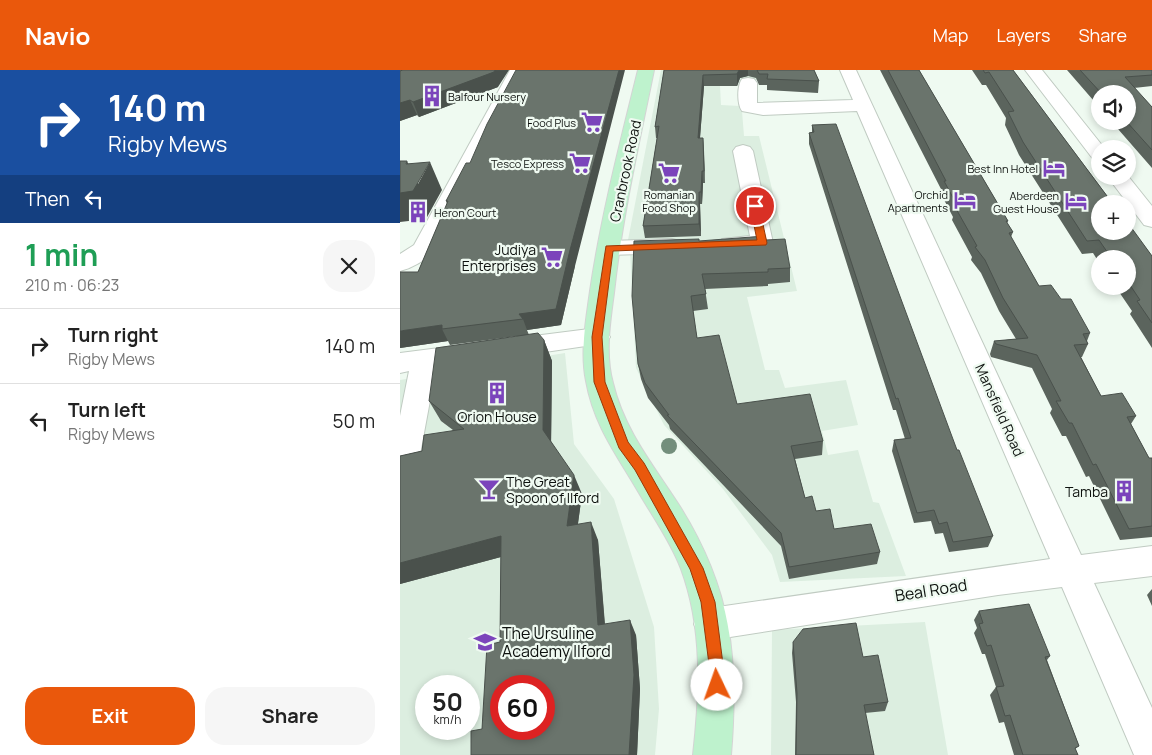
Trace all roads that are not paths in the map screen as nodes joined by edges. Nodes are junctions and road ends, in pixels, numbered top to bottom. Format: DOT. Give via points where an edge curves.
graph roads {
  1 [pos="518,70"];
  2 [pos="646,70"];
  3 [pos="848,70"];
  4 [pos="1033,70"];
  5 [pos="748,83"];
  6 [pos="854,114"];
  7 [pos="797,116"];
  8 [pos="751,125"];
  9 [pos="1091,144"];
  10 [pos="743,151"];
  11 [pos="1124,185"];
  12 [pos="1152,220"];
  13 [pos="609,248"];
  14 [pos="400,264"];
  15 [pos="597,337"];
  16 [pos="425,359"];
  17 [pos="400,363"];
  18 [pos="405,460"];
  19 [pos="1152,561"];
  20 [pos="1072,571"];
  21 [pos="711,624"];
  22 [pos="1152,751"];
  23 [pos="712,755"];
  1 -- 14 [label="street" via="423,250"];
  2 -- 13 [label="main road, Cranbrook Road"];
  3 -- 6 [label="street, Mansfield Road"];
  4 -- 9 [label="street"];
  5 -- 7 [label="street" via="748,107"];
  6 -- 7 [label="street"];
  6 -- 7 [label="street"];
  6 -- 20 [label="street, Mansfield Road"];
  7 -- 8 [label="street"];
  10 -- 13 [label="street" via="762,243"];
  11 -- 12 [label="street"];
  13 -- 15 [label="main road, Cranbrook Road"];
  15 -- 16 [label="street"];
  15 -- 21 [label="main road, Cranbrook Road" via="599,382 623,445 644,474 696,568 708,602"];
  16 -- 17 [label="street"];
  16 -- 18 [label="street"];
  19 -- 20 [label="street, Beal Road"];
  20 -- 21 [label="street, Beal Road"];
  20 -- 22 [label="street, Mansfield Road"];
  21 -- 23 [label="main road, Cranbrook Road" via="717,672"];
}
